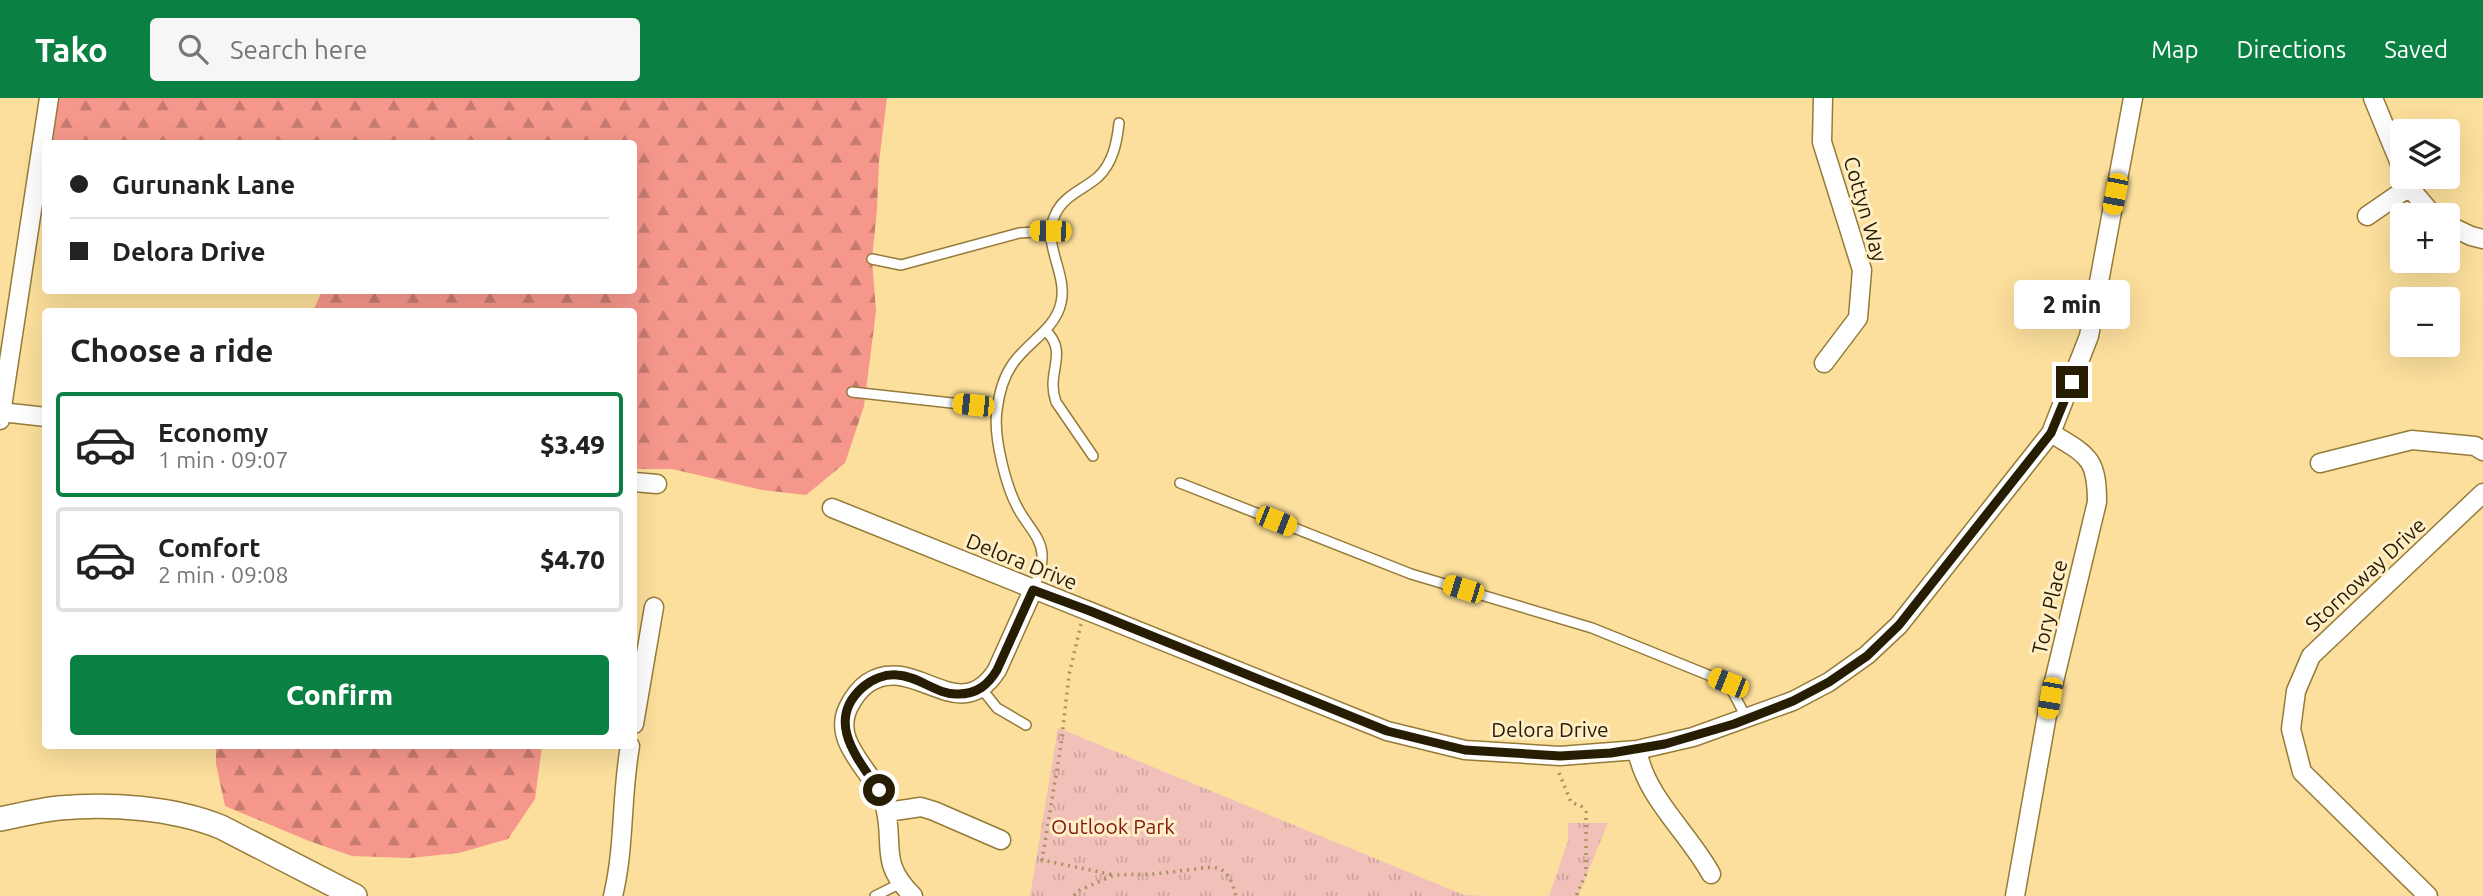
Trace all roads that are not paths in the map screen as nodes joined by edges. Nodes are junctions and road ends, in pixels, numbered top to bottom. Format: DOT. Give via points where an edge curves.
graph roads {
  1 [pos="49,98"];
  2 [pos="1823,98"];
  3 [pos="2133,98"];
  4 [pos="2373,98"];
  5 [pos="1119,123"];
  6 [pos="2390,139"];
  7 [pos="43,140"];
  8 [pos="42,144"];
  9 [pos="2395,189"];
  10 [pos="2414,189"];
  11 [pos="2425,203"];
  12 [pos="2367,216"];
  13 [pos="1050,231"];
  14 [pos="2460,231"];
  15 [pos="2483,239"];
  16 [pos="872,259"];
  17 [pos="1045,330"];
  18 [pos="1824,363"];
  19 [pos="852,393"];
  20 [pos="997,408"];
  21 [pos="1,416"];
  22 [pos="42,417"];
  23 [pos="2051,433"];
  24 [pos="2483,451"];
  25 [pos="1093,456"];
  26 [pos="2320,463"];
  27 [pos="637,482"];
  28 [pos="1180,483"];
  29 [pos="657,484"];
  30 [pos="2483,493"];
  31 [pos="832,508"];
  32 [pos="1033,590"];
  33 [pos="654,607"];
  34 [pos="981,688"];
  35 [pos="637,706"];
  36 [pos="1748,719"];
  37 [pos="1026,724"];
  38 [pos="630,749"];
  39 [pos="1637,750"];
  40 [pos="887,812"];
  41 [pos="0,819"];
  42 [pos="1001,840"];
  43 [pos="1711,874"];
  44 [pos="907,889"];
  45 [pos="355,896"];
  46 [pos="613,896"];
  47 [pos="876,896"];
  48 [pos="2015,896"];
  49 [pos="2428,896"];
  1 -- 7 [label="street"];
  2 -- 18 [label="street, Cottyn Way" via="1822,142 1862,270 1858,318"];
  3 -- 23 [label="street, Delora Drive" via="2089,336"];
  4 -- 6 [label="street"];
  5 -- 13 [label="lane" via="1107,166 1067,198"];
  8 -- 21 [label="street"];
  9 -- 12 [label="street"];
  10 -- 11 [label="street"];
  13 -- 16 [label="lane" via="1019,233 901,265"];
  13 -- 17 [label="lane" via="1062,289 1061,303"];
  14 -- 15 [label="street"];
  17 -- 20 [label="lane" via="1013,363"];
  17 -- 25 [label="lane" via="1056,345 1052,392"];
  19 -- 20 [label="lane"];
  20 -- 32 [label="lane" via="996,435 1013,497 1042,553"];
  21 -- 22 [label="street"];
  23 -- 36 [label="street, Delora Drive" via="1884,641 1829,682"];
  23 -- 48 [label="street, Tory Place" via="2086,455 2097,476 2097,502 2050,698"];
  24 -- 26 [label="street" via="2474,446 2412,440"];
  27 -- 29 [label="street"];
  28 -- 36 [label="lane" via="1411,574 1592,628 1728,683"];
  30 -- 49 [label="street, Stornoway Drive" via="2311,656 2297,691 2291,729 2302,772"];
  31 -- 32 [label="street, Delora Drive"];
  32 -- 34 [label="street" via="997,670"];
  32 -- 39 [label="street, Delora Drive" via="1387,731 1465,750 1560,756"];
  33 -- 35 [label="street"];
  34 -- 37 [label="lane" via="997,708"];
  34 -- 40 [label="street" via="955,694 898,675 877,678 858,692 846,712 847,738"];
  36 -- 39 [label="street, Delora Drive"];
  38 -- 46 [label="street"];
  39 -- 43 [label="street" via="1647,782"];
  40 -- 42 [label="street" via="927,809"];
  40 -- 44 [label="street" via="889,856"];
  41 -- 45 [label="street" via="60,808 140,808 199,818"];
  44 -- 47 [label="lane"];
}
